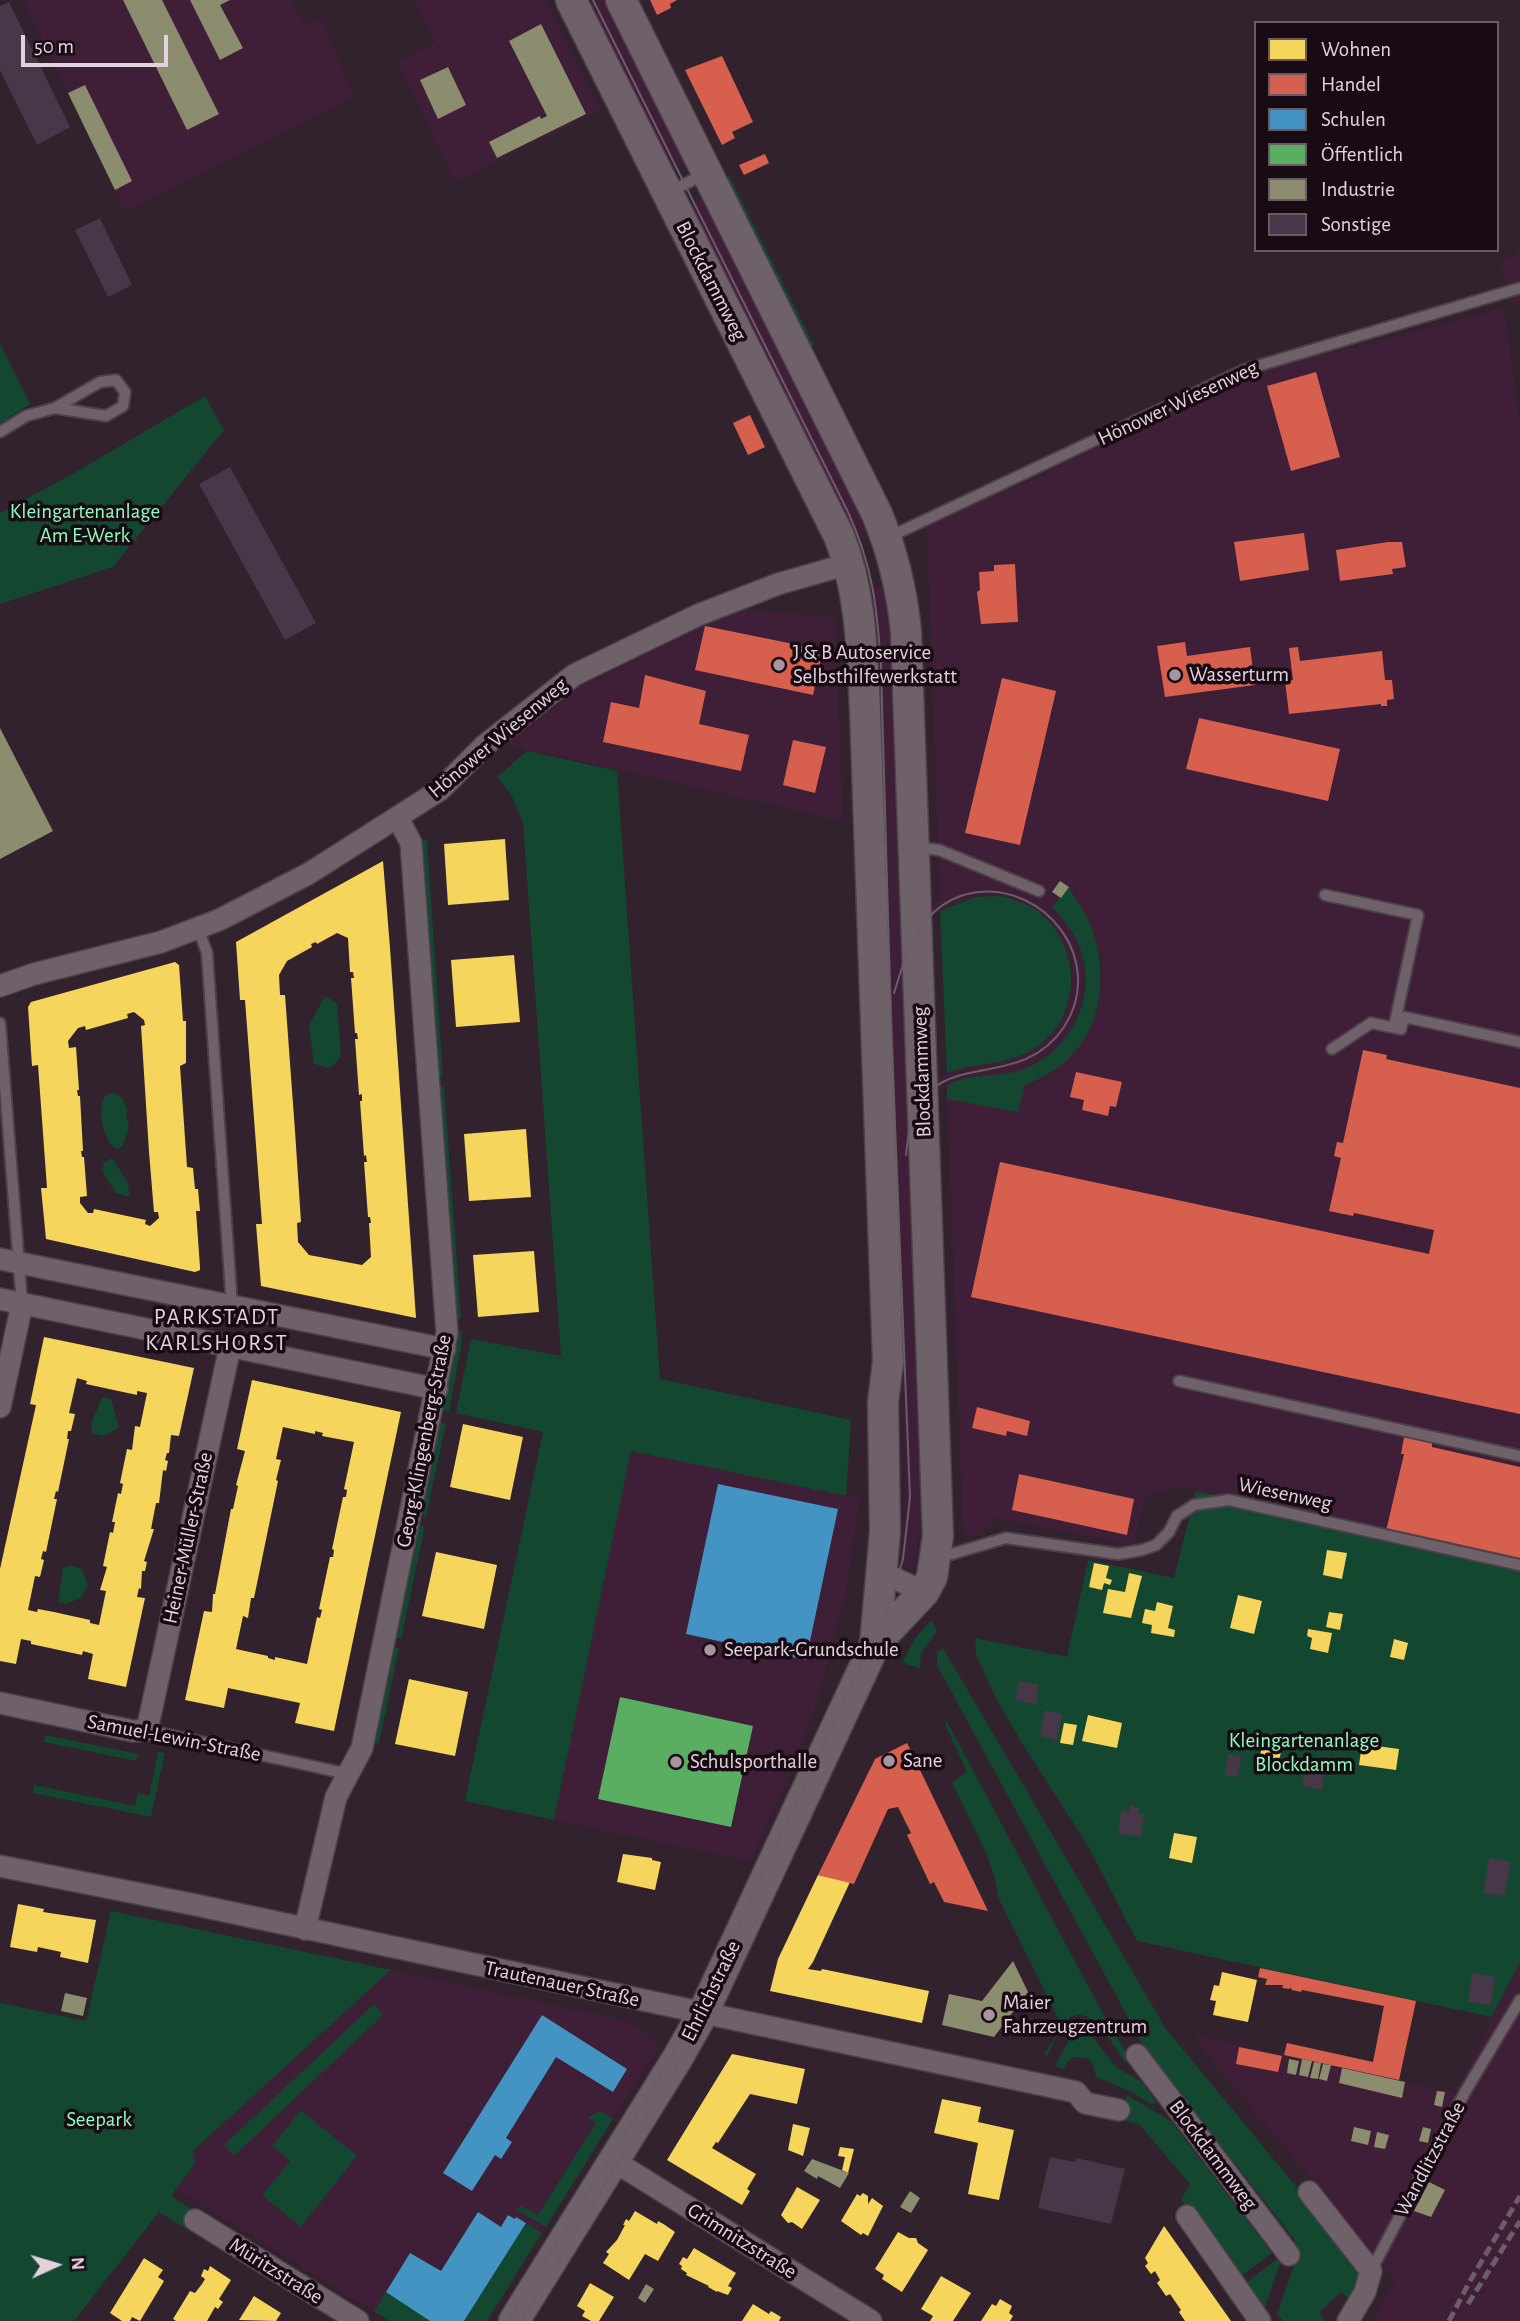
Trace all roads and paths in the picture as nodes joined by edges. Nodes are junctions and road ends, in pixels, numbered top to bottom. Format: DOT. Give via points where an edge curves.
graph roads {
  1 [pos="571,0"];
  2 [pos="621,0"];
  3 [pos="706,173"];
  4 [pos="667,193"];
  5 [pos="1520,288"];
  6 [pos="55,408"];
  7 [pos="0,432"];
  8 [pos="889,544"];
  9 [pos="848,564"];
  10 [pos="398,818"];
  11 [pos="914,847"];
  12 [pos="1039,891"];
  13 [pos="1325,895"];
  14 [pos="198,928"];
  15 [pos="0,986"];
  16 [pos="0,1023"];
  17 [pos="1394,1027"];
  18 [pos="1520,1042"];
  19 [pos="1332,1049"];
  20 [pos="9,1260"];
  21 [pos="0,1299"];
  22 [pos="22,1304"];
  23 [pos="232,1306"];
  24 [pos="230,1347"];
  25 [pos="444,1349"];
  26 [pos="1179,1381"];
  27 [pos="437,1389"];
  28 [pos="0,1407"];
  29 [pos="1520,1456"];
  30 [pos="936,1558"];
  31 [pos="1520,1565"];
  32 [pos="883,1573"];
  33 [pos="924,1592"];
  34 [pos="875,1644"];
  35 [pos="0,1703"];
  36 [pos="147,1730"];
  37 [pos="348,1774"];
  38 [pos="0,1866"];
  39 [pos="305,1929"];
  40 [pos="1520,2000"];
  41 [pos="703,2012"];
  42 [pos="1138,2055"];
  43 [pos="1119,2110"];
  44 [pos="614,2161"];
  45 [pos="1309,2192"];
  46 [pos="1187,2216"];
  47 [pos="195,2220"];
  48 [pos="1289,2255"];
  49 [pos="1371,2271"];
  50 [pos="358,2321"];
  51 [pos="514,2321"];
  52 [pos="871,2321"];
  53 [pos="1260,2321"];
  54 [pos="1348,2321"];
  1 -- 4 [label="street, Blockdammweg"];
  2 -- 3 [label="street, Blockdammweg"];
  3 -- 4 [label="lane"];
  3 -- 8 [label="street, Blockdammweg"];
  4 -- 9 [label="street, Blockdammweg" via="839,536"];
  5 -- 8 [label="lane, Hönower Wiesenweg" via="1244,370"];
  6 -- 6 [label="lane" via="106,416 123,406 125,392 116,380 100,382"];
  6 -- 7 [label="lane" via="26,416"];
  8 -- 9 [label="street"];
  8 -- 11 [label="street, Blockdammweg" via="906,632"];
  9 -- 10 [label="street, Hönower Wiesenweg" via="778,584 698,615 574,675 485,744 440,790"];
  9 -- 32 [label="street, Blockdammweg" via="862,635 888,1362 883,1402"];
  10 -- 14 [label="street, Hönower Wiesenweg" via="308,874"];
  10 -- 25 [label="street, Georg-Klingenberg-Straße" via="411,843 442,1239"];
  11 -- 12 [label="lane" via="939,850"];
  11 -- 30 [label="street, Blockdammweg"];
  13 -- 17 [label="lane" via="1418,915"];
  14 -- 15 [label="street, Hönower Wiesenweg"];
  14 -- 23 [label="lane" via="207,953"];
  16 -- 20 [label="lane"];
  17 -- 18 [label="lane" via="1401,1029 1404,1017"];
  17 -- 19 [label="lane" via="1371,1023"];
  20 -- 22 [label="lane"];
  20 -- 23 [label="street"];
  21 -- 22 [label="street"];
  22 -- 24 [label="street"];
  22 -- 28 [label="street"];
  23 -- 25 [label="street"];
  24 -- 27 [label="street"];
  24 -- 36 [label="street, Heiner-Müller-Straße"];
  25 -- 27 [label="street, Georg-Klingenberg-Straße"];
  26 -- 29 [label="lane"];
  27 -- 37 [label="street, Georg-Klingenberg-Straße" via="362,1748"];
  30 -- 31 [label="lane, Wiesenweg" via="1006,1538 1118,1554 1142,1550 1156,1545 1177,1516 1194,1505 1229,1500"];
  30 -- 33 [label="street, Blockdammweg"];
  32 -- 33 [label="street"];
  32 -- 34 [label="street, Blockdammweg"];
  33 -- 34 [label="street, Blockdammweg"];
  34 -- 41 [label="street, Ehrlichstraße"];
  35 -- 36 [label="street, Samuel-Lewin-Straße" via="133,1731"];
  36 -- 37 [label="lane, Samuel-Lewin-Straße"];
  37 -- 39 [label="street, Georg-Klingenberg-Straße" via="336,1797"];
  38 -- 39 [label="street, Trautenauer Straße"];
  39 -- 41 [label="street, Trautenauer Straße"];
  40 -- 49 [label="lane, Wandlitzstraße" via="1465,2092"];
  41 -- 43 [label="street, Trautenauer Straße" via="1076,2092 1085,2103"];
  41 -- 44 [label="street, Ehrlichstraße"];
  42 -- 48 [label="street, Blockdammweg"];
  44 -- 51 [label="street, Ehrlichstraße"];
  44 -- 52 [label="street, Grimnitzstraße"];
  45 -- 49 [label="street"];
  46 -- 53 [label="street"];
  47 -- 50 [label="street, Müritzstraße"];
  49 -- 54 [label="street, Wandlitzstraße"];
}
